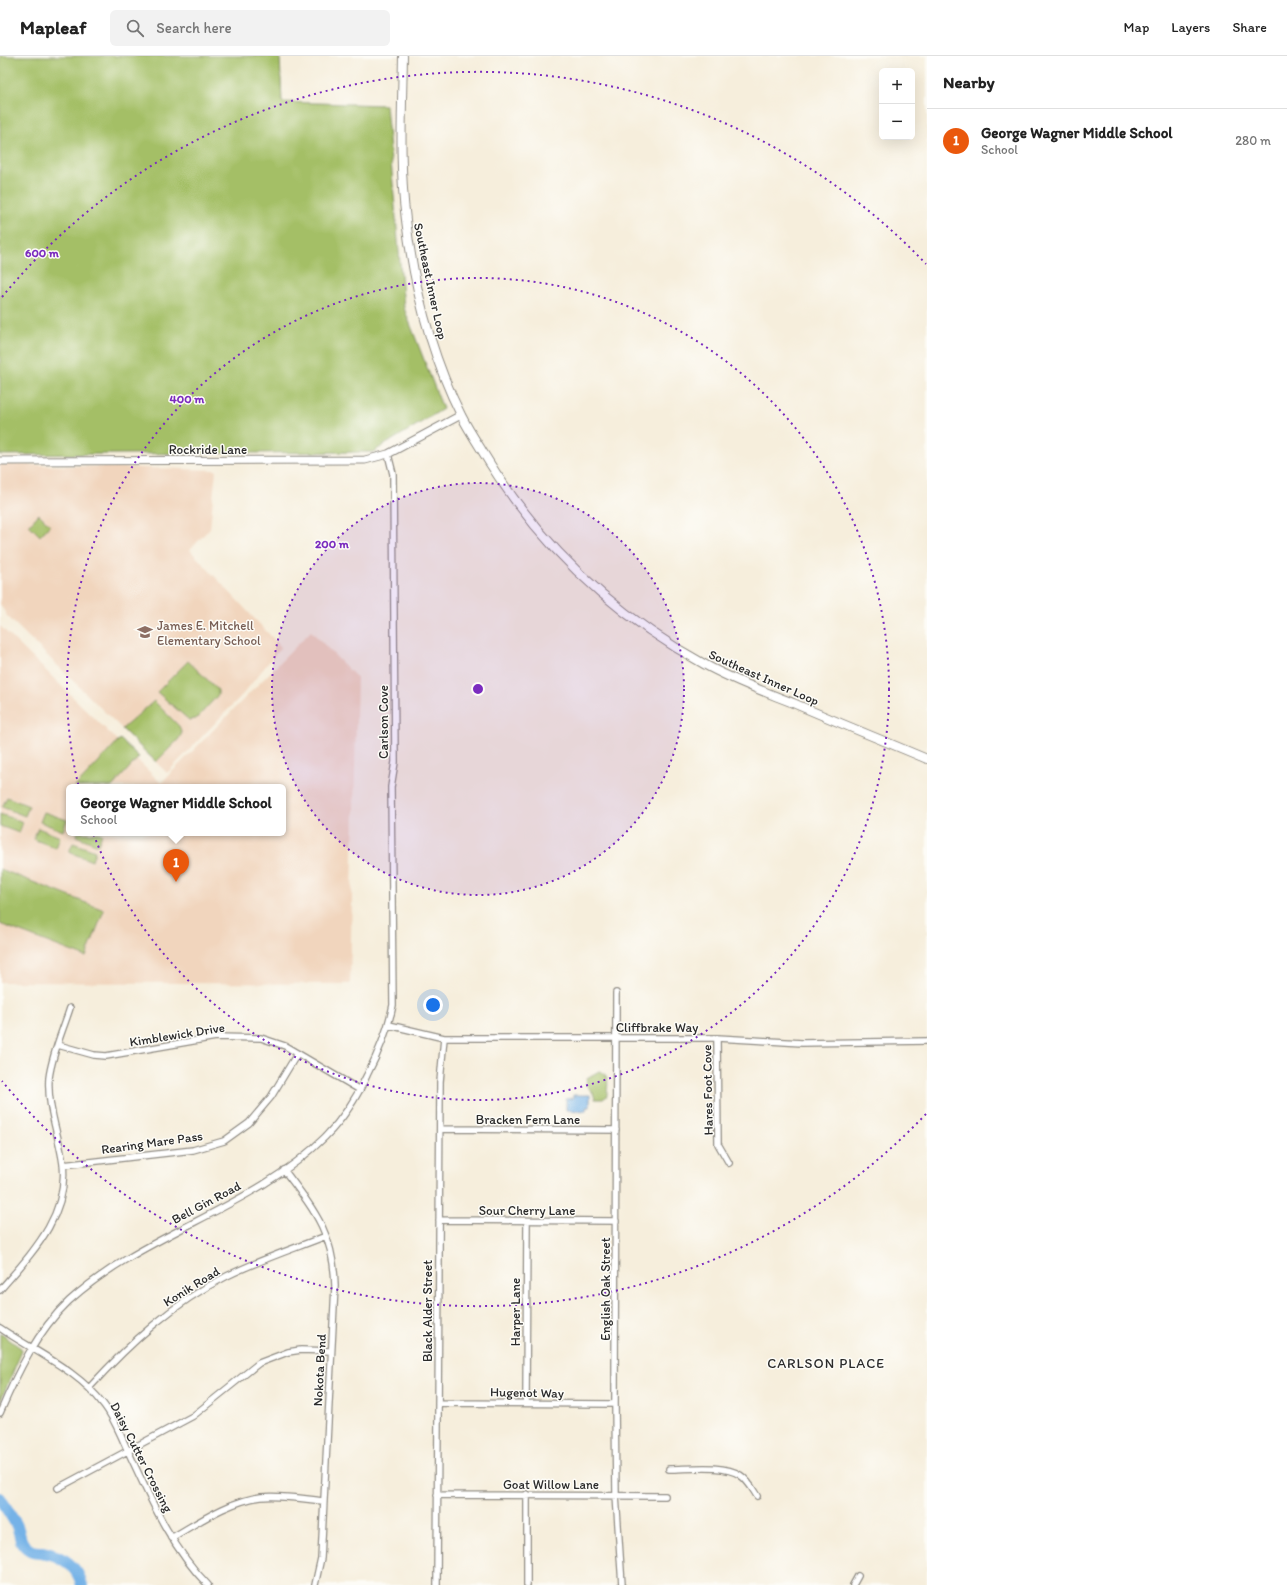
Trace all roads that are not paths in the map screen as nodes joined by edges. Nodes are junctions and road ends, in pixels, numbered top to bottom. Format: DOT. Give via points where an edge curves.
graph roads {
  1 [pos="403,56"];
  2 [pos="461,415"];
  3 [pos="388,454"];
  4 [pos="0,461"];
  5 [pos="927,759"];
  6 [pos="392,990"];
  7 [pos="616,993"];
  8 [pos="70,1008"];
  9 [pos="389,1025"];
  10 [pos="444,1038"];
  11 [pos="616,1038"];
  12 [pos="717,1038"];
  13 [pos="927,1041"];
  14 [pos="58,1045"];
  15 [pos="297,1054"];
  16 [pos="360,1090"];
  17 [pos="440,1129"];
  18 [pos="616,1130"];
  19 [pos="729,1163"];
  20 [pos="63,1165"];
  21 [pos="284,1170"];
  22 [pos="439,1220"];
  23 [pos="527,1221"];
  24 [pos="616,1221"];
  25 [pos="326,1236"];
  26 [pos="0,1290"];
  27 [pos="0,1328"];
  28 [pos="32,1348"];
  29 [pos="331,1351"];
  30 [pos="89,1388"];
  31 [pos="526,1402"];
  32 [pos="438,1403"];
  33 [pos="615,1404"];
  34 [pos="0,1413"];
  35 [pos="128,1451"];
  36 [pos="669,1469"];
  37 [pos="58,1488"];
  38 [pos="527,1494"];
  39 [pos="437,1495"];
  40 [pos="616,1495"];
  41 [pos="665,1496"];
  42 [pos="757,1496"];
  43 [pos="323,1500"];
  44 [pos="171,1538"];
  45 [pos="858,1576"];
  46 [pos="208,1585"];
  47 [pos="315,1585"];
  48 [pos="437,1585"];
  49 [pos="527,1585"];
  50 [pos="622,1585"];
  51 [pos="853,1585"];
  1 -- 2 [label="main road, Southeast Inner Loop" via="403,180 412,259 426,327"];
  2 -- 3 [label="street, Rockride Lane"];
  2 -- 5 [label="main road, Southeast Inner Loop" via="502,484 541,533 570,564 626,614 670,644 740,682"];
  3 -- 4 [label="street, Rockride Lane" via="350,461"];
  3 -- 6 [label="street, Carlson Cove" via="393,474 395,762 391,787"];
  6 -- 9 [label="street, Bell Gin Road" via="393,1004"];
  7 -- 11 [label="street, English Oak Street"];
  8 -- 14 [label="street"];
  9 -- 10 [label="street, Cliffbrake Way"];
  9 -- 16 [label="street, Bell Gin Road"];
  10 -- 11 [label="street, Cliffbrake Way"];
  10 -- 17 [label="street, Black Alder Street" via="440,1082"];
  11 -- 12 [label="street, Cliffbrake Way"];
  11 -- 18 [label="street, English Oak Street"];
  12 -- 13 [label="street, Cliffbrake Way" via="802,1043"];
  12 -- 19 [label="street, Hares Foot Cove" via="718,1144"];
  14 -- 15 [label="street, Kimblewick Drive" via="94,1056 106,1056 216,1037 248,1037 276,1042"];
  14 -- 20 [label="street" via="52,1063 49,1094"];
  15 -- 16 [label="street, Kimblewick Drive"];
  15 -- 20 [label="street, Rearing Mare Pass" via="271,1097 249,1123 224,1141 193,1150"];
  16 -- 21 [label="street, Bell Gin Road" via="326,1136"];
  17 -- 18 [label="street, Bracken Fern Lane"];
  17 -- 22 [label="street, Black Alder Street"];
  18 -- 24 [label="street, English Oak Street"];
  20 -- 26 [label="street" via="61,1195 48,1230 36,1249"];
  21 -- 25 [label="street, Nokota Bend" via="314,1210"];
  21 -- 28 [label="street, Bell Gin Road" via="257,1188 115,1265 68,1302"];
  22 -- 23 [label="street, Sour Cherry Lane"];
  22 -- 32 [label="street, Black Alder Street"];
  23 -- 24 [label="street, Sour Cherry Lane"];
  23 -- 31 [label="street, Harper Lane"];
  24 -- 33 [label="street, English Oak Street"];
  25 -- 29 [label="street, Nokota Bend" via="332,1250 334,1265"];
  25 -- 30 [label="street, Konik Road" via="227,1276 172,1309 126,1348"];
  27 -- 28 [label="street, Daisy Cutter Crossing"];
  28 -- 30 [label="street, Daisy Cutter Crossing"];
  28 -- 34 [label="street, Bell Gin Road"];
  29 -- 35 [label="street" via="288,1352 258,1363 193,1416"];
  29 -- 43 [label="street, Nokota Bend"];
  30 -- 35 [label="street, Daisy Cutter Crossing" via="105,1406"];
  31 -- 32 [label="street, Hugenot Way"];
  31 -- 33 [label="street, Hugenot Way"];
  32 -- 39 [label="street, Black Alder Street"];
  33 -- 40 [label="street, English Oak Street"];
  35 -- 37 [label="street"];
  35 -- 44 [label="street, Daisy Cutter Crossing"];
  36 -- 42 [label="street" via="728,1470 745,1479"];
  38 -- 39 [label="street, Goat Willow Lane"];
  38 -- 40 [label="street, Goat Willow Lane"];
  38 -- 49 [label="street"];
  39 -- 48 [label="street, Black Alder Street"];
  40 -- 41 [label="street, Goat Willow Lane"];
  40 -- 50 [label="street, English Oak Street"];
  43 -- 44 [label="street" via="277,1497 246,1501 230,1506"];
  43 -- 47 [label="street, Nokota Bend" via="321,1558"];
  44 -- 46 [label="street, Daisy Cutter Crossing" via="186,1561"];
  45 -- 51 [label="street"];
}
